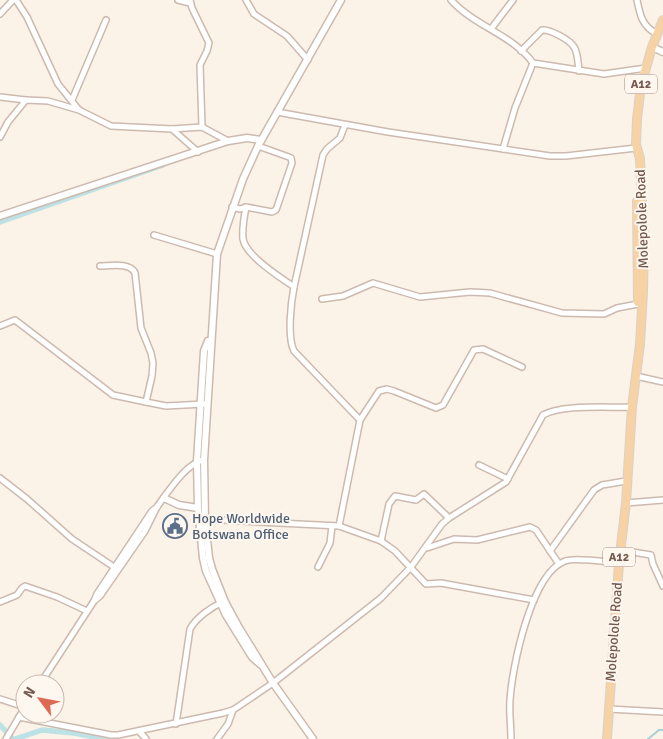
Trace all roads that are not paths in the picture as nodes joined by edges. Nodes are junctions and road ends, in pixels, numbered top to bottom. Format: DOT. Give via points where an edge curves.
graph roads {
  1 [pos="14,0"];
  2 [pos="178,0"];
  3 [pos="246,0"];
  4 [pos="341,0"];
  5 [pos="451,0"];
  6 [pos="513,0"];
  7 [pos="637,0"];
  8 [pos="190,2"];
  9 [pos="0,14"];
  10 [pos="106,20"];
  11 [pos="663,20"];
  12 [pos="491,29"];
  13 [pos="656,34"];
  14 [pos="652,47"];
  15 [pos="521,51"];
  16 [pos="663,52"];
  17 [pos="308,60"];
  18 [pos="533,63"];
  19 [pos="646,68"];
  20 [pos="579,71"];
  21 [pos="0,97"];
  22 [pos="26,100"];
  23 [pos="72,100"];
  24 [pos="79,110"];
  25 [pos="276,112"];
  26 [pos="345,125"];
  27 [pos="202,128"];
  28 [pos="172,129"];
  29 [pos="0,137"];
  30 [pos="228,142"];
  31 [pos="259,143"];
  32 [pos="503,149"];
  33 [pos="637,150"];
  34 [pos="198,152"];
  35 [pos="232,207"];
  36 [pos="246,207"];
  37 [pos="0,216"];
  38 [pos="154,235"];
  39 [pos="217,254"];
  40 [pos="100,266"];
  41 [pos="294,287"];
  42 [pos="322,299"];
  43 [pos="638,304"];
  44 [pos="0,326"];
  45 [pos="522,367"];
  46 [pos="636,376"];
  47 [pos="663,382"];
  48 [pos="146,402"];
  49 [pos="204,404"];
  50 [pos="632,408"];
  51 [pos="360,420"];
  52 [pos="201,460"];
  53 [pos="479,465"];
  54 [pos="0,478"];
  55 [pos="508,479"];
  56 [pos="626,481"];
  57 [pos="164,498"];
  58 [pos="663,500"];
  59 [pos="626,503"];
  60 [pos="198,508"];
  61 [pos="449,518"];
  62 [pos="202,519"];
  63 [pos="332,526"];
  64 [pos="339,526"];
  65 [pos="381,540"];
  66 [pos="426,548"];
  67 [pos="620,550"];
  68 [pos="550,551"];
  69 [pos="122,561"];
  70 [pos="619,563"];
  71 [pos="559,564"];
  72 [pos="114,567"];
  73 [pos="318,567"];
  74 [pos="411,567"];
  75 [pos="663,586"];
  76 [pos="534,600"];
  77 [pos="94,601"];
  78 [pos="0,602"];
  79 [pos="223,602"];
  80 [pos="87,611"];
  81 [pos="46,674"];
  82 [pos="274,683"];
  83 [pos="3,700"];
  84 [pos="15,704"];
  85 [pos="0,706"];
  86 [pos="609,709"];
  87 [pos="233,710"];
  88 [pos="663,712"];
  89 [pos="15,724"];
  90 [pos="55,724"];
  91 [pos="176,724"];
  92 [pos="139,731"];
  93 [pos="6,739"];
  94 [pos="146,739"];
  95 [pos="217,739"];
  96 [pos="314,739"];
  97 [pos="511,739"];
  98 [pos="606,739"];
  1 -- 9 [label="street"];
  1 -- 23 [label="street" via="27,17 58,84"];
  2 -- 8 [label="street"];
  3 -- 17 [label="street" via="254,14 286,36"];
  4 -- 17 [label="street"];
  5 -- 12 [label="street" via="460,11"];
  6 -- 12 [label="street"];
  7 -- 13 [label="street" via="642,21"];
  8 -- 27 [label="street" via="209,43 200,64"];
  10 -- 23 [label="street"];
  11 -- 13 [label="main road, Molepolole Road / A12"];
  12 -- 15 [label="street"];
  13 -- 14 [label="main road, Molepolole Road / A12"];
  14 -- 16 [label="street"];
  14 -- 19 [label="main road, Molepolole Road / A12"];
  15 -- 18 [label="street"];
  15 -- 20 [label="street" via="542,30 551,31 573,45"];
  17 -- 25 [label="street"];
  18 -- 20 [label="street"];
  18 -- 32 [label="street"];
  19 -- 20 [label="street" via="613,73"];
  19 -- 33 [label="main road, Molepolole Road / A12" via="638,101"];
  21 -- 22 [label="street"];
  22 -- 24 [label="street" via="48,101"];
  22 -- 29 [label="street"];
  23 -- 24 [label="street"];
  24 -- 28 [label="street" via="111,126"];
  25 -- 26 [label="street"];
  25 -- 31 [label="street"];
  26 -- 32 [label="street"];
  26 -- 41 [label="street" via="340,138 323,155"];
  27 -- 28 [label="street"];
  27 -- 30 [label="street"];
  28 -- 34 [label="street"];
  30 -- 31 [label="street" via="247,138"];
  30 -- 34 [label="street"];
  31 -- 35 [label="street"];
  31 -- 36 [label="street" via="291,158 292,163 276,210"];
  32 -- 33 [label="street" via="558,156"];
  33 -- 43 [label="main road, Molepolole Road / A12"];
  33 -- 46 [label="main road, Molepolole Road / A12" via="644,243"];
  34 -- 37 [label="street"];
  35 -- 36 [label="street"];
  35 -- 39 [label="street"];
  36 -- 41 [label="street" via="243,236 246,247"];
  38 -- 39 [label="street"];
  39 -- 49 [label="street"];
  40 -- 48 [label="street" via="134,269 141,328 153,363"];
  41 -- 51 [label="street" via="290,310 292,347"];
  42 -- 43 [label="street" via="344,296 373,283 420,297 490,293 562,313 604,314"];
  43 -- 46 [label="main road, Molepolole Road / A12"];
  44 -- 48 [label="street" via="15,320 113,395"];
  45 -- 51 [label="street" via="478,349 470,354 439,408 394,391 382,390"];
  46 -- 47 [label="street"];
  46 -- 50 [label="main road, Molepolole Road / A12"];
  48 -- 49 [label="street" via="166,406"];
  49 -- 52 [label="street"];
  50 -- 55 [label="street" via="548,412 540,419"];
  50 -- 56 [label="main road, Molepolole Road / A12"];
  51 -- 64 [label="street"];
  52 -- 57 [label="street" via="182,474"];
  52 -- 60 [label="street"];
  52 -- 62 [label="street"];
  53 -- 55 [label="street"];
  54 -- 72 [label="street" via="72,539"];
  55 -- 61 [label="street"];
  56 -- 59 [label="main road, Molepolole Road / A12"];
  56 -- 68 [label="street" via="602,485 594,490"];
  57 -- 60 [label="street"];
  57 -- 69 [label="street"];
  58 -- 59 [label="street"];
  59 -- 67 [label="main road, Molepolole Road / A12"];
  60 -- 62 [label="street"];
  61 -- 65 [label="street" via="424,494 416,500 395,496 389,504"];
  61 -- 66 [label="street"];
  62 -- 63 [label="street"];
  62 -- 79 [label="street" via="210,563"];
  63 -- 64 [label="street"];
  63 -- 73 [label="street" via="330,543"];
  64 -- 65 [label="street"];
  65 -- 74 [label="street"];
  66 -- 68 [label="street" via="454,539 477,540 530,527 536,530"];
  66 -- 74 [label="street"];
  67 -- 70 [label="main road, Molepolole Road / A12"];
  67 -- 75 [label="street" via="651,555"];
  68 -- 71 [label="street"];
  69 -- 72 [label="street"];
  69 -- 77 [label="street"];
  70 -- 71 [label="street" via="571,560"];
  70 -- 86 [label="main road, Molepolole Road / A12"];
  71 -- 76 [label="street" via="549,574"];
  72 -- 77 [label="street"];
  74 -- 76 [label="street" via="426,584 449,584"];
  74 -- 82 [label="street" via="373,606"];
  76 -- 97 [label="street" via="518,646 510,700"];
  77 -- 80 [label="street"];
  78 -- 80 [label="street" via="17,595 25,586"];
  79 -- 82 [label="street"];
  79 -- 91 [label="street" via="190,629"];
  80 -- 81 [label="street"];
  82 -- 87 [label="street"];
  82 -- 96 [label="street"];
  83 -- 84 [label="street"];
  83 -- 85 [label="street"];
  86 -- 88 [label="street"];
  86 -- 98 [label="main road, Molepolole Road / A12"];
  87 -- 91 [label="street"];
  87 -- 95 [label="street"];
  89 -- 93 [label="street"];
  90 -- 92 [label="street" via="111,735"];
  91 -- 92 [label="street"];
  92 -- 94 [label="street"];
}
